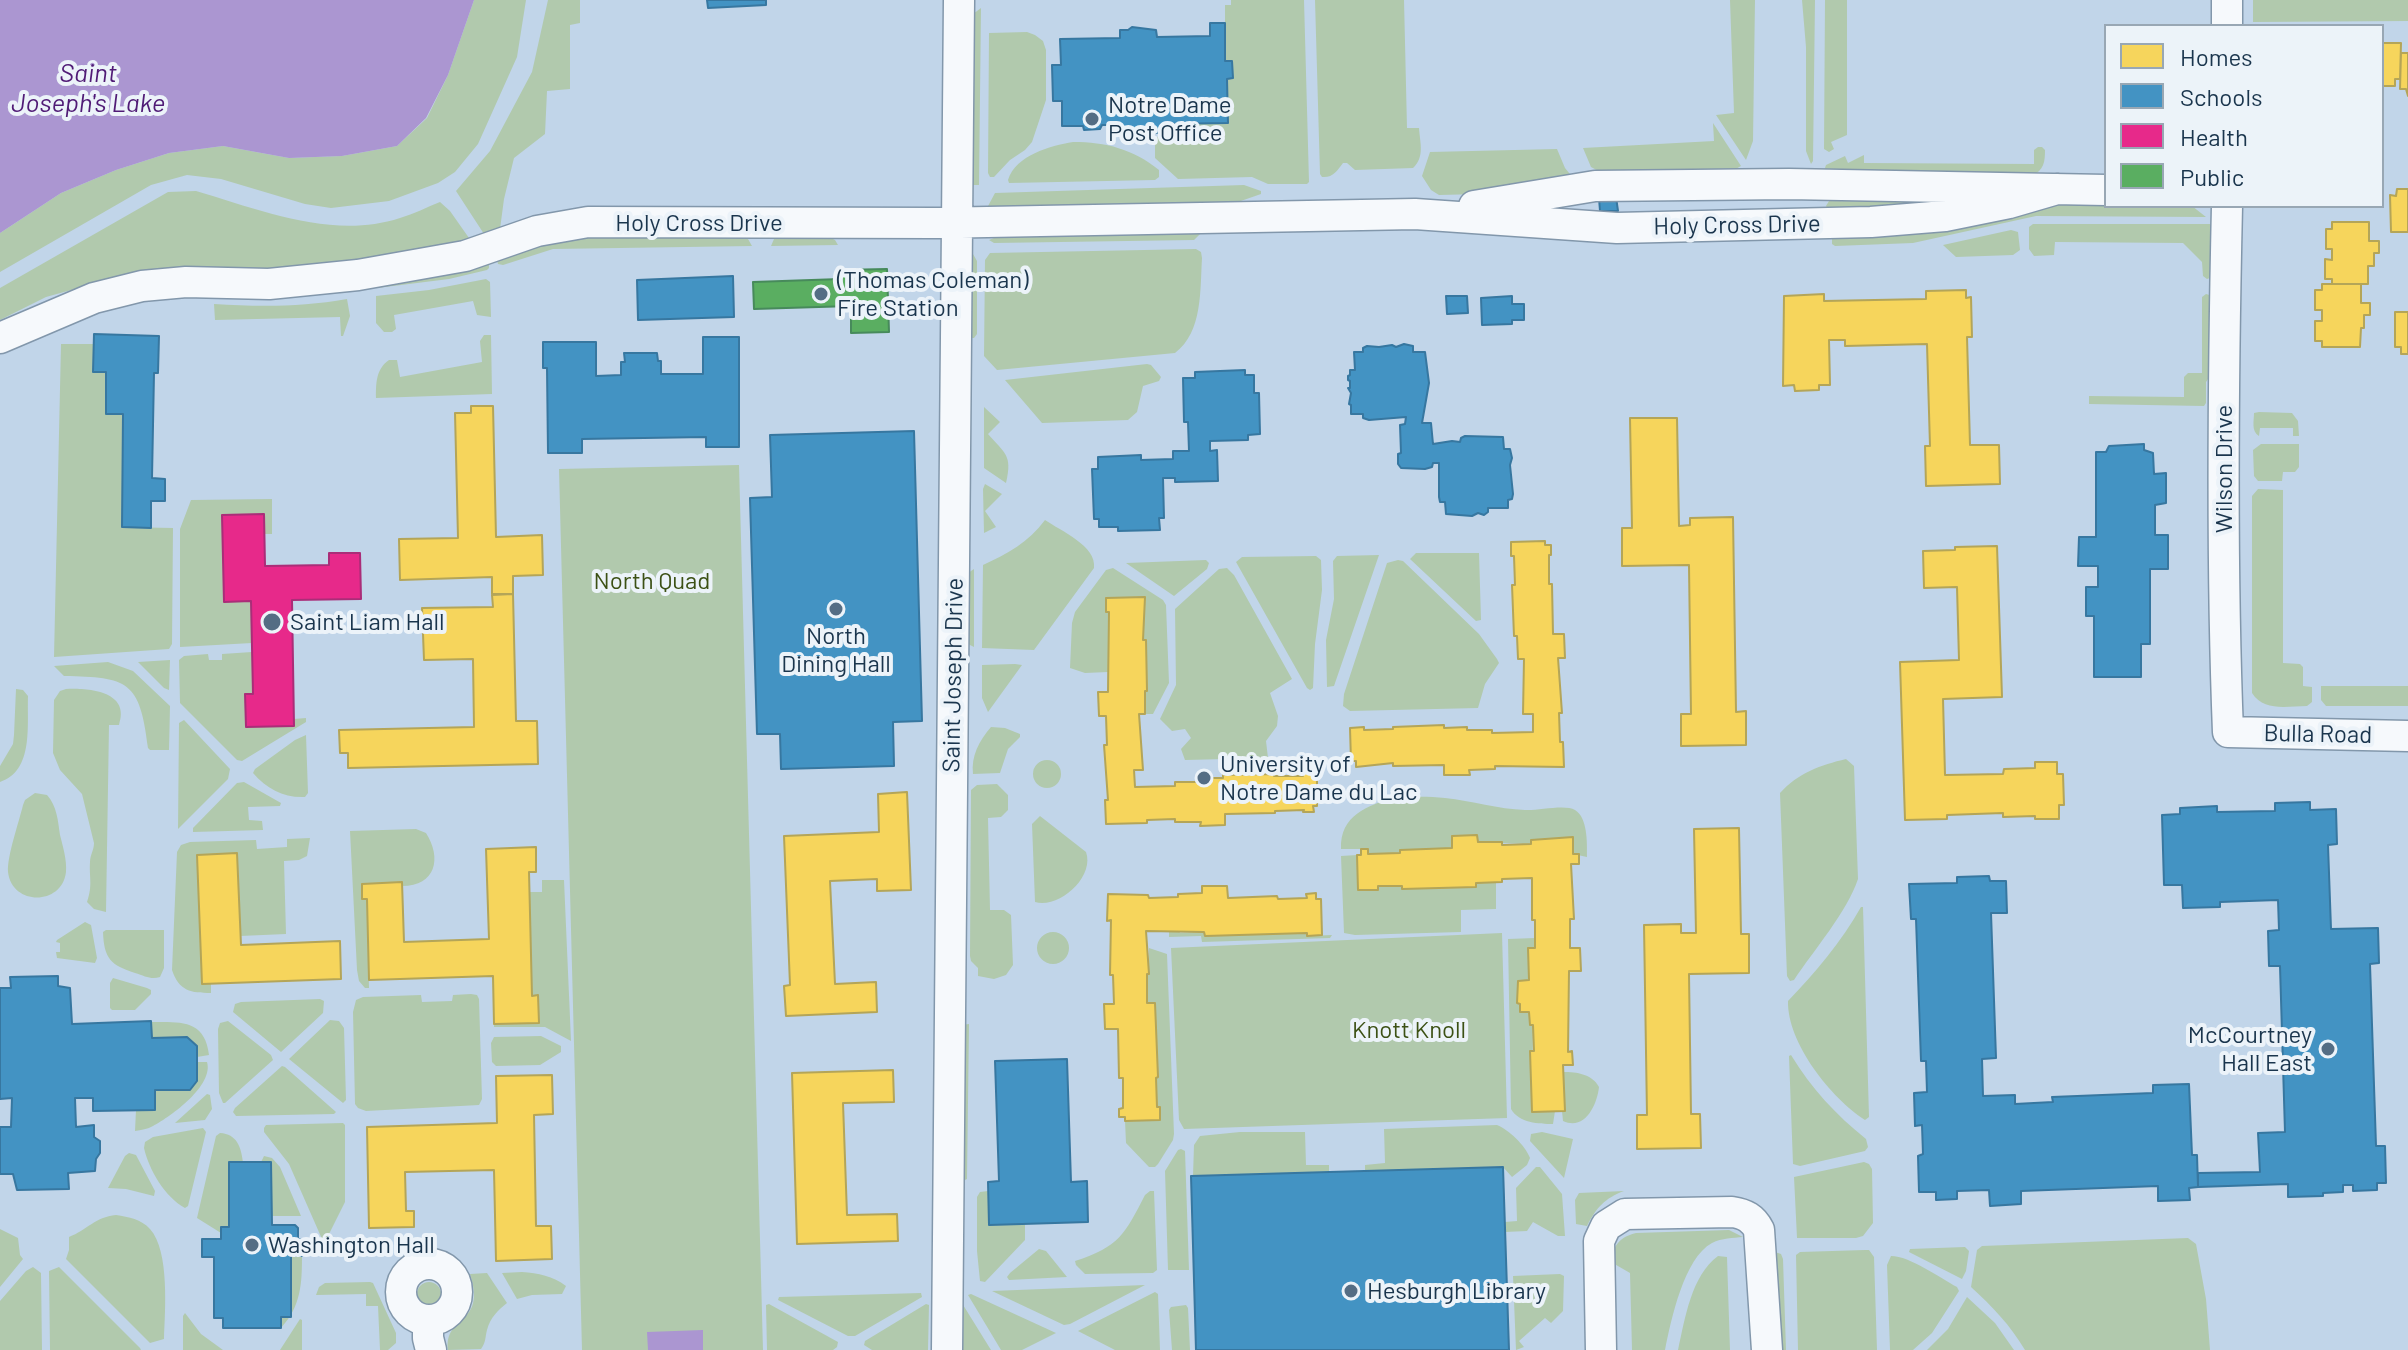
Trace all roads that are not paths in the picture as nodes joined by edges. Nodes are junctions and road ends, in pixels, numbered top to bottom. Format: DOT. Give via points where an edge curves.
graph roads {
  1 [pos="959,0"];
  2 [pos="2227,0"];
  3 [pos="2227,24"];
  4 [pos="2057,189"];
  5 [pos="2104,190"];
  6 [pos="2227,208"];
  7 [pos="1415,214"];
  8 [pos="956,223"];
  9 [pos="0,338"];
  10 [pos="2228,732"];
  11 [pos="2408,736"];
  12 [pos="947,1350"];
  13 [pos="1601,1350"];
  14 [pos="1767,1350"];
  1 -- 8 [label="street, Saint Joseph Drive"];
  2 -- 3 [label="street"];
  4 -- 5 [label="street, Holy Cross Drive"];
  4 -- 7 [label="street, Holy Cross Drive" via="1595,186"];
  4 -- 7 [label="street, Holy Cross Drive" via="1945,216 1871,222 1617,228"];
  6 -- 10 [label="street, Wilson Drive" via="2223,467"];
  7 -- 8 [label="street, Holy Cross Drive"];
  8 -- 9 [label="street, Holy Cross Drive" via="588,222 537,231 465,256 358,275 269,284 142,286 94,298"];
  8 -- 12 [label="street, Saint Joseph Drive"];
  10 -- 11 [label="street, Bulla Road"];
  13 -- 14 [label="street" via="1599,1241 1606,1226 1625,1214 1732,1212 1746,1215 1759,1230"];
}
